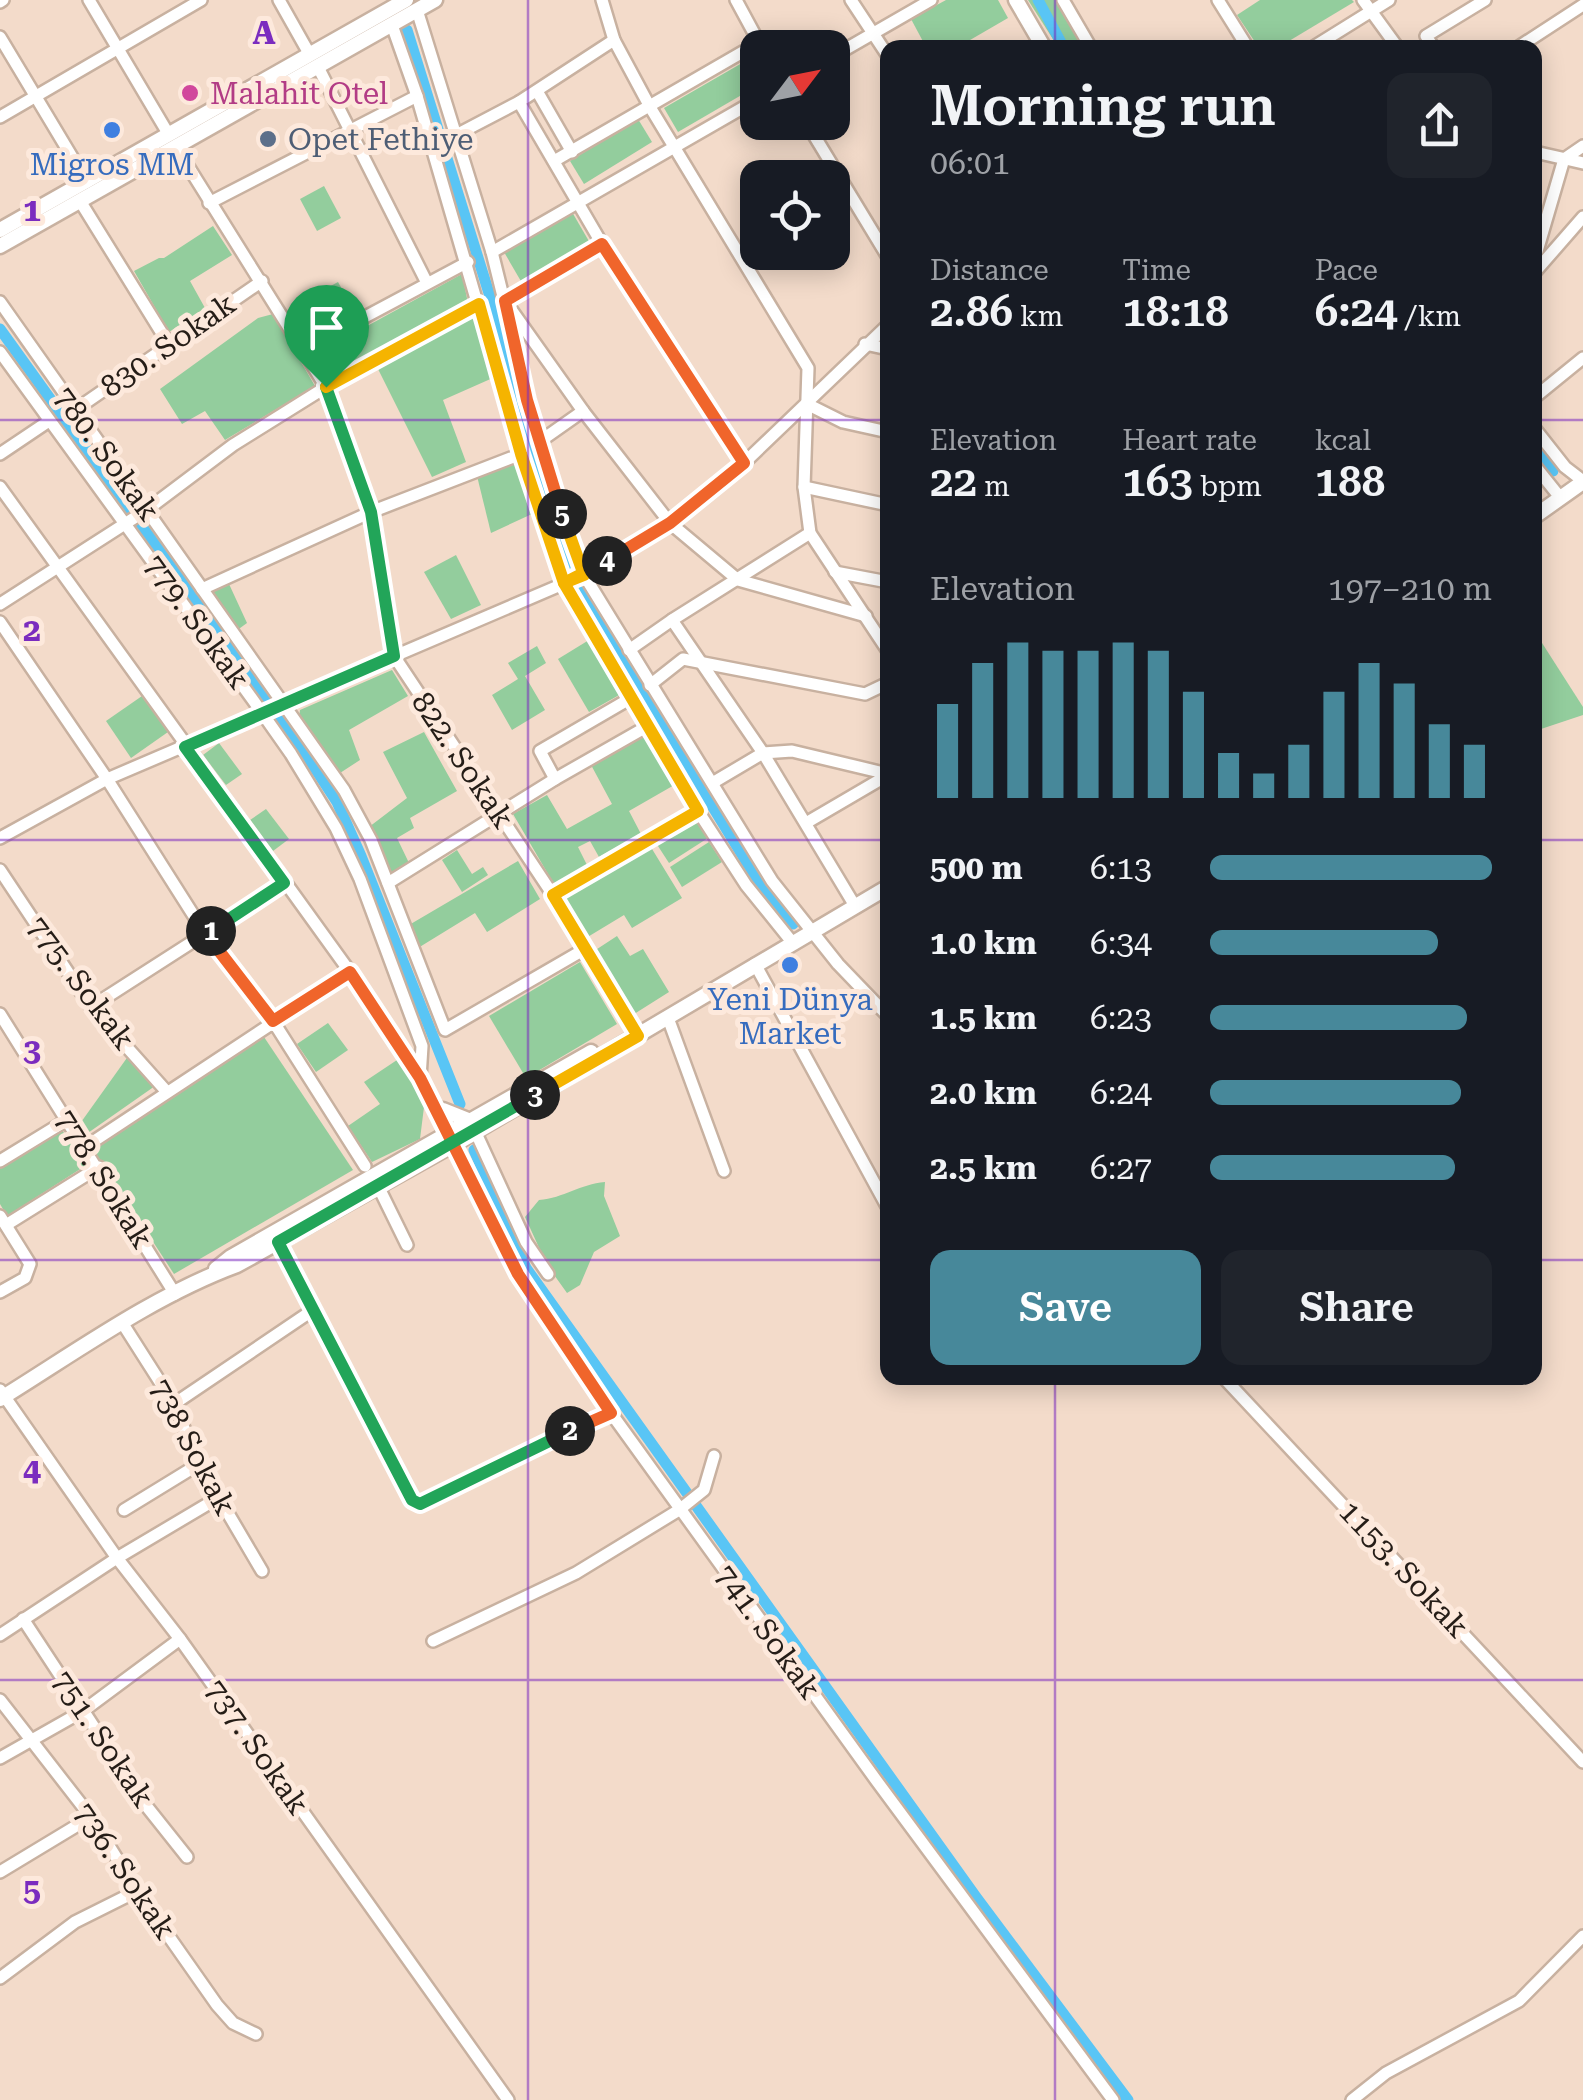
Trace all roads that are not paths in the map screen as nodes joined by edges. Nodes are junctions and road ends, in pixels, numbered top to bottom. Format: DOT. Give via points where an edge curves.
graph roads {
  1 [pos="89,0"];
  2 [pos="201,0"];
  3 [pos="279,0"];
  4 [pos="435,0"];
  5 [pos="602,0"];
  6 [pos="736,0"];
  7 [pos="851,0"];
  8 [pos="931,0"];
  9 [pos="1016,0"];
  10 [pos="1063,0"];
  11 [pos="1218,0"];
  12 [pos="1363,0"];
  13 [pos="1390,0"];
  14 [pos="1485,0"];
  15 [pos="186,4"];
  16 [pos="412,5"];
  17 [pos="1583,5"];
  18 [pos="387,12"];
  19 [pos="1372,12"];
  20 [pos="753,30"];
  21 [pos="874,34"];
  22 [pos="0,37"];
  23 [pos="614,40"];
  24 [pos="1039,40"];
  25 [pos="1087,40"];
  26 [pos="1243,40"];
  27 [pos="1325,40"];
  28 [pos="1392,40"];
  29 [pos="1429,40"];
  30 [pos="1529,40"];
  31 [pos="880,43"];
  32 [pos="850,47"];
  33 [pos="118,48"];
  34 [pos="740,57"];
  35 [pos="314,61"];
  36 [pos="537,91"];
  37 [pos="417,96"];
  38 [pos="38,97"];
  39 [pos="518,102"];
  40 [pos="650,107"];
  41 [pos="740,109"];
  42 [pos="0,117"];
  43 [pos="351,131"];
  44 [pos="456,135"];
  45 [pos="817,140"];
  46 [pos="172,141"];
  47 [pos="1583,146"];
  48 [pos="673,148"];
  49 [pos="572,152"];
  50 [pos="1542,154"];
  51 [pos="1564,159"];
  52 [pos="554,161"];
  53 [pos="1583,163"];
  54 [pos="87,182"];
  55 [pos="80,201"];
  56 [pos="209,202"];
  57 [pos="576,202"];
  58 [pos="1583,217"];
  59 [pos="0,230"];
  60 [pos="1542,234"];
  61 [pos="880,243"];
  62 [pos="602,244"];
  63 [pos="0,246"];
  64 [pos="492,252"];
  65 [pos="468,262"];
  66 [pos="1542,264"];
  67 [pos="262,282"];
  68 [pos="427,282"];
  69 [pos="505,301"];
  70 [pos="0,302"];
  71 [pos="479,304"];
  72 [pos="880,331"];
  73 [pos="168,344"];
  74 [pos="864,344"];
  75 [pos="880,348"];
  76 [pos="305,349"];
  77 [pos="0,352"];
  78 [pos="1583,358"];
  79 [pos="326,387"];
  80 [pos="1542,391"];
  81 [pos="807,404"];
  82 [pos="75,410"];
  83 [pos="583,411"];
  84 [pos="49,421"];
  85 [pos="880,430"];
  86 [pos="1542,437"];
  87 [pos="539,442"];
  88 [pos="0,454"];
  89 [pos="521,454"];
  90 [pos="744,463"];
  91 [pos="1542,475"];
  92 [pos="1583,482"];
  93 [pos="0,486"];
  94 [pos="804,487"];
  95 [pos="1559,496"];
  96 [pos="1542,502"];
  97 [pos="880,503"];
  98 [pos="148,508"];
  99 [pos="1542,510"];
  100 [pos="371,512"];
  101 [pos="125,523"];
  102 [pos="670,523"];
  103 [pos="810,534"];
  104 [pos="58,567"];
  105 [pos="835,572"];
  106 [pos="584,575"];
  107 [pos="738,580"];
  108 [pos="880,580"];
  109 [pos="564,583"];
  110 [pos="202,588"];
  111 [pos="0,604"];
  112 [pos="866,616"];
  113 [pos="672,620"];
  114 [pos="0,622"];
  115 [pos="880,638"];
  116 [pos="629,650"];
  117 [pos="394,656"];
  118 [pos="700,661"];
  119 [pos="650,684"];
  120 [pos="880,687"];
  121 [pos="631,698"];
  122 [pos="284,704"];
  123 [pos="261,713"];
  124 [pos="648,726"];
  125 [pos="185,747"];
  126 [pos="763,753"];
  127 [pos="880,772"];
  128 [pos="880,779"];
  129 [pos="107,780"];
  130 [pos="555,780"];
  131 [pos="714,782"];
  132 [pos="698,811"];
  133 [pos="500,814"];
  134 [pos="806,824"];
  135 [pos="0,838"];
  136 [pos="0,870"];
  137 [pos="284,883"];
  138 [pos="388,883"];
  139 [pos="880,891"];
  140 [pos="553,895"];
  141 [pos="855,906"];
  142 [pos="812,931"];
  143 [pos="206,934"];
  144 [pos="792,942"];
  145 [pos="585,948"];
  146 [pos="755,964"];
  147 [pos="350,972"];
  148 [pos="686,1004"];
  149 [pos="92,1007"];
  150 [pos="880,1008"];
  151 [pos="0,1014"];
  152 [pos="668,1018"];
  153 [pos="273,1021"];
  154 [pos="636,1032"];
  155 [pos="420,1078"];
  156 [pos="167,1092"];
  157 [pos="442,1110"];
  158 [pos="67,1120"];
  159 [pos="472,1126"];
  160 [pos="453,1136"];
  161 [pos="85,1147"];
  162 [pos="0,1161"];
  163 [pos="365,1166"];
  164 [pos="99,1167"];
  165 [pos="724,1172"];
  166 [pos="378,1186"];
  167 [pos="880,1193"];
  168 [pos="3,1220"];
  169 [pos="278,1242"];
  170 [pos="406,1245"];
  171 [pos="548,1274"];
  172 [pos="208,1276"];
  173 [pos="0,1292"];
  174 [pos="175,1294"];
  175 [pos="313,1310"];
  176 [pos="123,1324"];
  177 [pos="1231,1385"];
  178 [pos="2,1395"];
  179 [pos="174,1404"];
  180 [pos="611,1413"];
  181 [pos="714,1456"];
  182 [pos="199,1464"];
  183 [pos="218,1498"];
  184 [pos="124,1510"];
  185 [pos="679,1510"];
  186 [pos="116,1558"];
  187 [pos="262,1571"];
  188 [pos="24,1619"];
  189 [pos="0,1634"];
  190 [pos="180,1639"];
  191 [pos="433,1641"];
  192 [pos="0,1700"];
  193 [pos="83,1711"];
  194 [pos="33,1741"];
  195 [pos="0,1758"];
  196 [pos="1583,1762"];
  197 [pos="91,1817"];
  198 [pos="186,1858"];
  199 [pos="0,1872"];
  200 [pos="137,1891"];
  201 [pos="1583,1936"];
  202 [pos="0,1978"];
  203 [pos="256,2034"];
  204 [pos="508,2100"];
  205 [pos="1113,2100"];
  206 [pos="1352,2100"];
  1 -- 33 [label="street, 822. Sokak"];
  2 -- 15 [label="street"];
  3 -- 35 [label="street"];
  4 -- 16 [label="main road"];
  5 -- 23 [label="street"];
  6 -- 20 [label="street"];
  7 -- 21 [label="street"];
  8 -- 21 [label="street"];
  9 -- 24 [label="main road"];
  10 -- 25 [label="street"];
  11 -- 26 [label="street"];
  12 -- 19 [label="street"];
  13 -- 19 [label="street"];
  14 -- 29 [label="street"];
  15 -- 33 [label="street"];
  16 -- 18 [label="main road"];
  16 -- 44 [label="street"];
  17 -- 30 [label="street"];
  18 -- 35 [label="main road"];
  18 -- 37 [label="street"];
  19 -- 27 [label="street"];
  19 -- 28 [label="street"];
  21 -- 31 [label="street"];
  21 -- 32 [label="street"];
  22 -- 38 [label="street"];
  23 -- 36 [label="street"];
  23 -- 40 [label="street"];
  33 -- 38 [label="street"];
  33 -- 46 [label="street, 822. Sokak"];
  34 -- 40 [label="street"];
  35 -- 43 [label="street"];
  35 -- 46 [label="main road"];
  36 -- 39 [label="street"];
  36 -- 49 [label="street"];
  37 -- 43 [label="street"];
  37 -- 65 [label="street"];
  38 -- 42 [label="street"];
  38 -- 54 [label="street"];
  39 -- 44 [label="street"];
  39 -- 52 [label="street"];
  40 -- 48 [label="street"];
  40 -- 49 [label="street"];
  41 -- 48 [label="street"];
  43 -- 56 [label="street"];
  43 -- 68 [label="street"];
  44 -- 64 [label="street"];
  45 -- 61 [label="street"];
  46 -- 54 [label="main road"];
  46 -- 55 [label="main road"];
  46 -- 56 [label="street, 822. Sokak"];
  47 -- 51 [label="street"];
  48 -- 57 [label="street"];
  48 -- 81 [label="street" via="808,368"];
  49 -- 52 [label="street"];
  50 -- 51 [label="street"];
  51 -- 53 [label="street"];
  51 -- 60 [label="street"];
  52 -- 57 [label="street"];
  54 -- 59 [label="main road"];
  55 -- 63 [label="main road"];
  55 -- 73 [label="street"];
  56 -- 67 [label="street, 822. Sokak"];
  57 -- 62 [label="street"];
  57 -- 64 [label="street"];
  58 -- 66 [label="street"];
  62 -- 69 [label="street"];
  62 -- 90 [label="street"];
  64 -- 69 [label="street"];
  65 -- 68 [label="street"];
  65 -- 71 [label="street"];
  67 -- 73 [label="street, 830. Sokak"];
  67 -- 76 [label="street, 822. Sokak"];
  68 -- 76 [label="street"];
  69 -- 83 [label="street"];
  69 -- 87 [label="street"];
  70 -- 82 [label="street, 780. Sokak"];
  71 -- 79 [label="street"];
  71 -- 89 [label="street"];
  72 -- 74 [label="street"];
  73 -- 82 [label="street, 830. Sokak"];
  74 -- 75 [label="street"];
  74 -- 81 [label="street"];
  76 -- 79 [label="street, 822. Sokak"];
  77 -- 84 [label="street, 779. Sokak"];
  78 -- 80 [label="street"];
  79 -- 98 [label="street" via="233,444"];
  79 -- 100 [label="street, 822. Sokak"];
  81 -- 85 [label="street" via="842,422"];
  81 -- 90 [label="street"];
  81 -- 94 [label="street"];
  82 -- 98 [label="street, 780. Sokak"];
  83 -- 87 [label="street"];
  83 -- 102 [label="street"];
  84 -- 88 [label="street"];
  84 -- 101 [label="street, 779. Sokak"];
  86 -- 92 [label="street"];
  87 -- 106 [label="street"];
  89 -- 100 [label="street"];
  89 -- 109 [label="street"];
  90 -- 102 [label="street"];
  91 -- 95 [label="street"];
  92 -- 95 [label="main road"];
  93 -- 104 [label="street"];
  94 -- 97 [label="street"];
  94 -- 103 [label="street"];
  95 -- 96 [label="main road"];
  95 -- 99 [label="main road"];
  98 -- 101 [label="street"];
  98 -- 110 [label="street, 780. Sokak"];
  100 -- 110 [label="street"];
  100 -- 117 [label="street, 822. Sokak"];
  101 -- 104 [label="street"];
  101 -- 123 [label="street, 779. Sokak"];
  102 -- 106 [label="street"];
  102 -- 107 [label="street"];
  103 -- 105 [label="street"];
  103 -- 107 [label="street"];
  104 -- 111 [label="street"];
  104 -- 125 [label="street"];
  105 -- 108 [label="street"];
  105 -- 112 [label="street"];
  106 -- 109 [label="street"];
  106 -- 116 [label="street"];
  107 -- 112 [label="street"];
  107 -- 113 [label="street"];
  109 -- 117 [label="street"];
  109 -- 121 [label="street"];
  110 -- 122 [label="street, 780. Sokak"];
  112 -- 115 [label="street"];
  113 -- 116 [label="street"];
  113 -- 118 [label="street"];
  114 -- 129 [label="street"];
  116 -- 119 [label="street"];
  117 -- 122 [label="street"];
  117 -- 133 [label="street, 822. Sokak"];
  118 -- 119 [label="street" via="684,659"];
  118 -- 120 [label="street" via="864,694"];
  118 -- 126 [label="street"];
  119 -- 131 [label="street"];
  121 -- 124 [label="street"];
  121 -- 130 [label="street" via="540,751"];
  122 -- 123 [label="street"];
  122 -- 138 [label="street, 780. Sokak" via="360,818"];
  123 -- 125 [label="street"];
  123 -- 155 [label="street, 779. Sokak" via="336,828 360,878 422,1046"];
  124 -- 130 [label="street"];
  124 -- 132 [label="street"];
  125 -- 129 [label="street"];
  125 -- 137 [label="street"];
  126 -- 127 [label="street" via="792,751"];
  126 -- 131 [label="street"];
  126 -- 134 [label="street"];
  128 -- 134 [label="street"];
  129 -- 135 [label="street"];
  129 -- 143 [label="street"];
  130 -- 133 [label="street"];
  131 -- 142 [label="street" via="772,881"];
  132 -- 140 [label="street"];
  132 -- 144 [label="street"];
  133 -- 138 [label="street"];
  133 -- 140 [label="street, 822. Sokak"];
  134 -- 141 [label="street"];
  136 -- 149 [label="street, 775. Sokak"];
  137 -- 143 [label="street"];
  137 -- 147 [label="street"];
  138 -- 145 [label="street, 780. Sokak" via="444,1030"];
  139 -- 141 [label="main road"];
  140 -- 145 [label="street, 822. Sokak"];
  141 -- 142 [label="main road"];
  142 -- 144 [label="main road"];
  142 -- 150 [label="street"];
  143 -- 149 [label="street"];
  143 -- 153 [label="street"];
  144 -- 146 [label="main road"];
  145 -- 154 [label="street, 822. Sokak"];
  146 -- 148 [label="main road"];
  146 -- 167 [label="street"];
  147 -- 153 [label="street"];
  147 -- 155 [label="street"];
  148 -- 152 [label="main road"];
  148 -- 154 [label="main road"];
  149 -- 156 [label="street, 775. Sokak"];
  151 -- 158 [label="street, 778. Sokak"];
  152 -- 154 [label="main road"];
  152 -- 165 [label="street"];
  153 -- 156 [label="street"];
  153 -- 163 [label="street"];
  154 -- 159 [label="main road"];
  155 -- 157 [label="street"];
  155 -- 160 [label="street"];
  156 -- 161 [label="street"];
  157 -- 159 [label="main road"];
  157 -- 160 [label="street"];
  158 -- 161 [label="street, 778. Sokak"];
  158 -- 162 [label="street"];
  159 -- 160 [label="main road"];
  159 -- 171 [label="street"];
  160 -- 166 [label="main road"];
  160 -- 172 [label="main road" via="231,1257"];
  160 -- 180 [label="street, 741. Sokak" via="518,1274"];
  161 -- 164 [label="street, 778. Sokak"];
  164 -- 168 [label="street"];
  164 -- 174 [label="street, 778. Sokak"];
  166 -- 169 [label="main road"];
  166 -- 170 [label="street"];
  168 -- 173 [label="street" via="30,1264 25,1278"];
  169 -- 172 [label="main road"];
  169 -- 175 [label="street"];
  172 -- 174 [label="main road"];
  174 -- 176 [label="main road"];
  175 -- 179 [label="street"];
  175 -- 180 [label="street" via="412,1500 420,1504"];
  176 -- 178 [label="main road"];
  176 -- 179 [label="street, 738 Sokak"];
  177 -- 196 [label="street, 1153. Sokak"];
  178 -- 186 [label="street, 737. Sokak"];
  179 -- 182 [label="street, 738 Sokak"];
  180 -- 185 [label="street, 741. Sokak"];
  181 -- 185 [label="street" via="704,1490"];
  182 -- 183 [label="street, 738 Sokak"];
  182 -- 184 [label="street"];
  183 -- 186 [label="street"];
  183 -- 187 [label="street, 738 Sokak"];
  185 -- 191 [label="street" via="576,1574"];
  185 -- 205 [label="street, 741. Sokak"];
  186 -- 188 [label="street"];
  186 -- 190 [label="street, 737. Sokak"];
  188 -- 189 [label="street"];
  188 -- 193 [label="street, 751. Sokak"];
  190 -- 193 [label="street"];
  190 -- 204 [label="street, 737. Sokak"];
  192 -- 194 [label="street, 736. Sokak"];
  193 -- 194 [label="street"];
  193 -- 198 [label="street, 751. Sokak"];
  194 -- 195 [label="street"];
  194 -- 197 [label="street, 736. Sokak"];
  197 -- 199 [label="street"];
  197 -- 200 [label="street, 736. Sokak"];
  200 -- 202 [label="street" via="75,1922"];
  200 -- 203 [label="street, 736. Sokak" via="217,2005"];
  201 -- 206 [label="street" via="1520,2001 1386,2073"];
}
